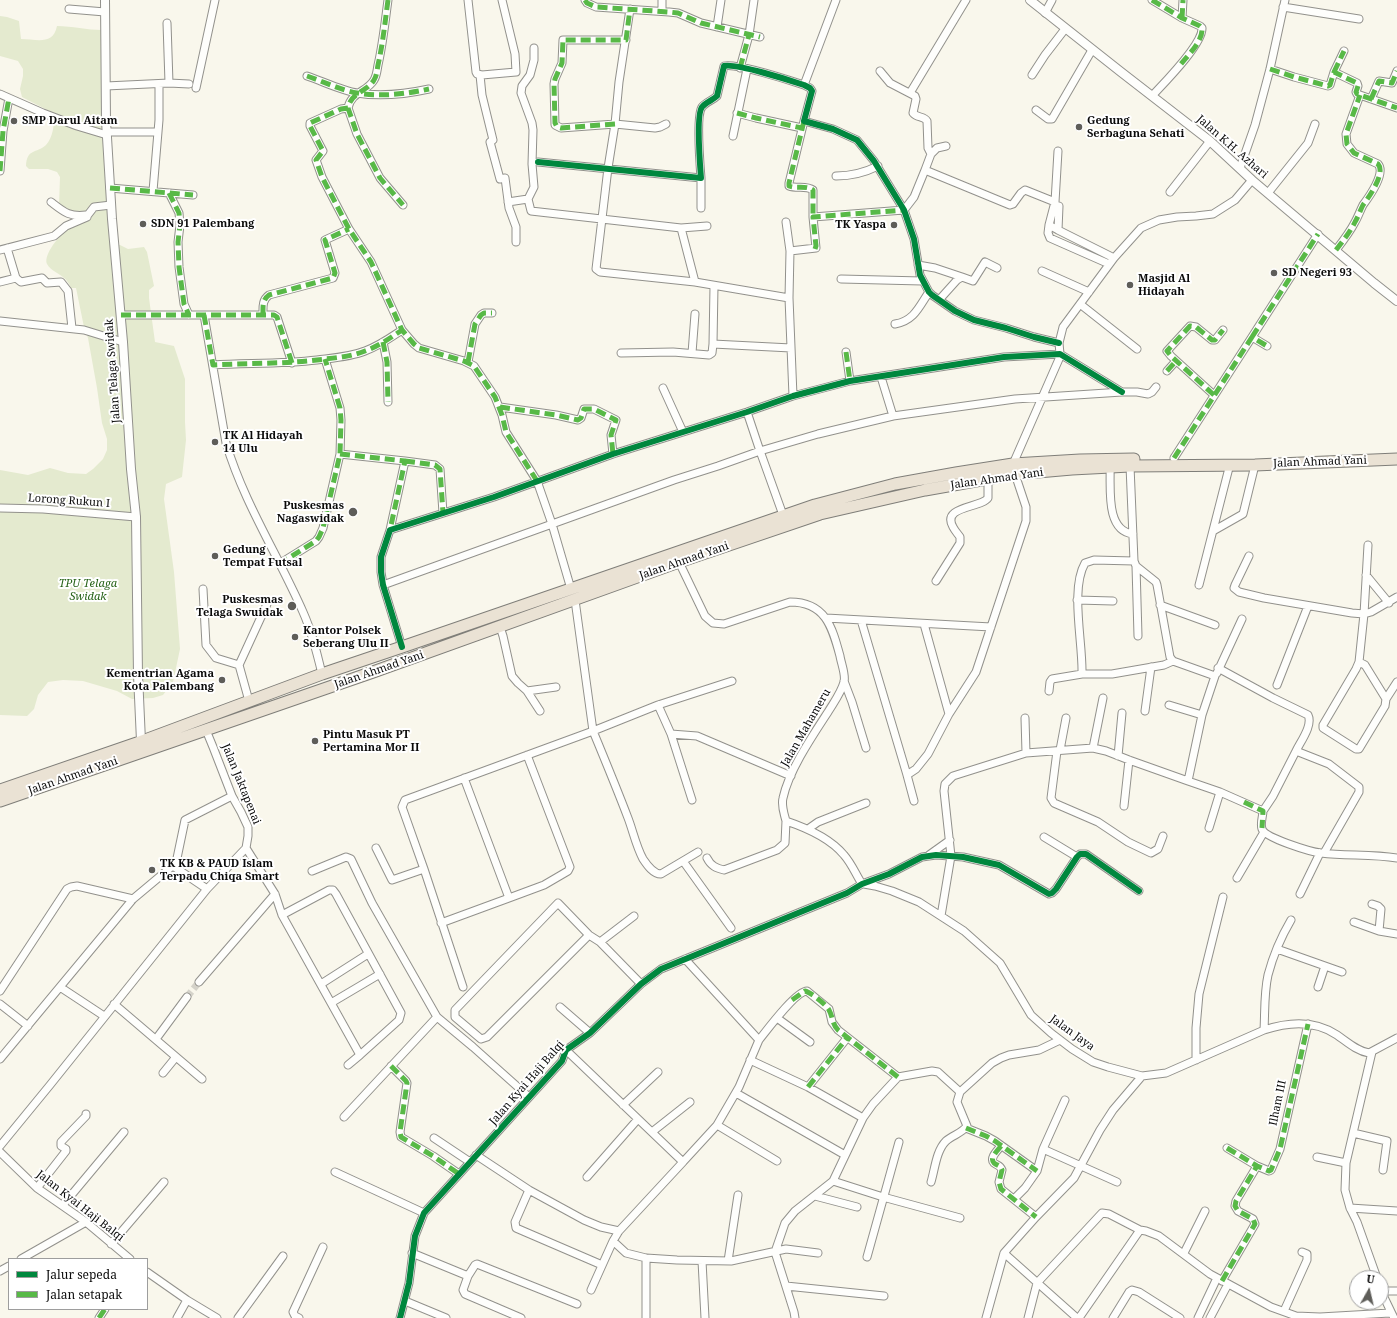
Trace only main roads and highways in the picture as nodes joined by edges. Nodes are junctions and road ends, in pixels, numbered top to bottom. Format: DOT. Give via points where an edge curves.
graph roads {
  1 [pos="1397,452"];
  2 [pos="1397,459"];
  3 [pos="1014,469"];
  4 [pos="573,595"];
  5 [pos="142,746"];
  6 [pos="0,790"];
  7 [pos="0,801"];
  1 -- 3 [label="highway, Jalan Ahmad Yani" via="1080,460"];
  2 -- 3 [label="highway, Jalan Ahmad Yani" via="1255,465"];
  3 -- 4 [label="highway, Jalan Ahmad Yani" via="988,478 820,514"];
  3 -- 4 [label="highway, Jalan Ahmad Yani" via="956,473 849,495 783,515"];
  4 -- 5 [label="highway, Jalan Ahmad Yani" via="322,674 249,701"];
  4 -- 5 [label="highway, Jalan Ahmad Yani" via="500,627 206,730"];
  5 -- 6 [label="highway, Jalan Ahmad Yani"];
  5 -- 7 [label="highway, Jalan Ahmad Yani"];
}
